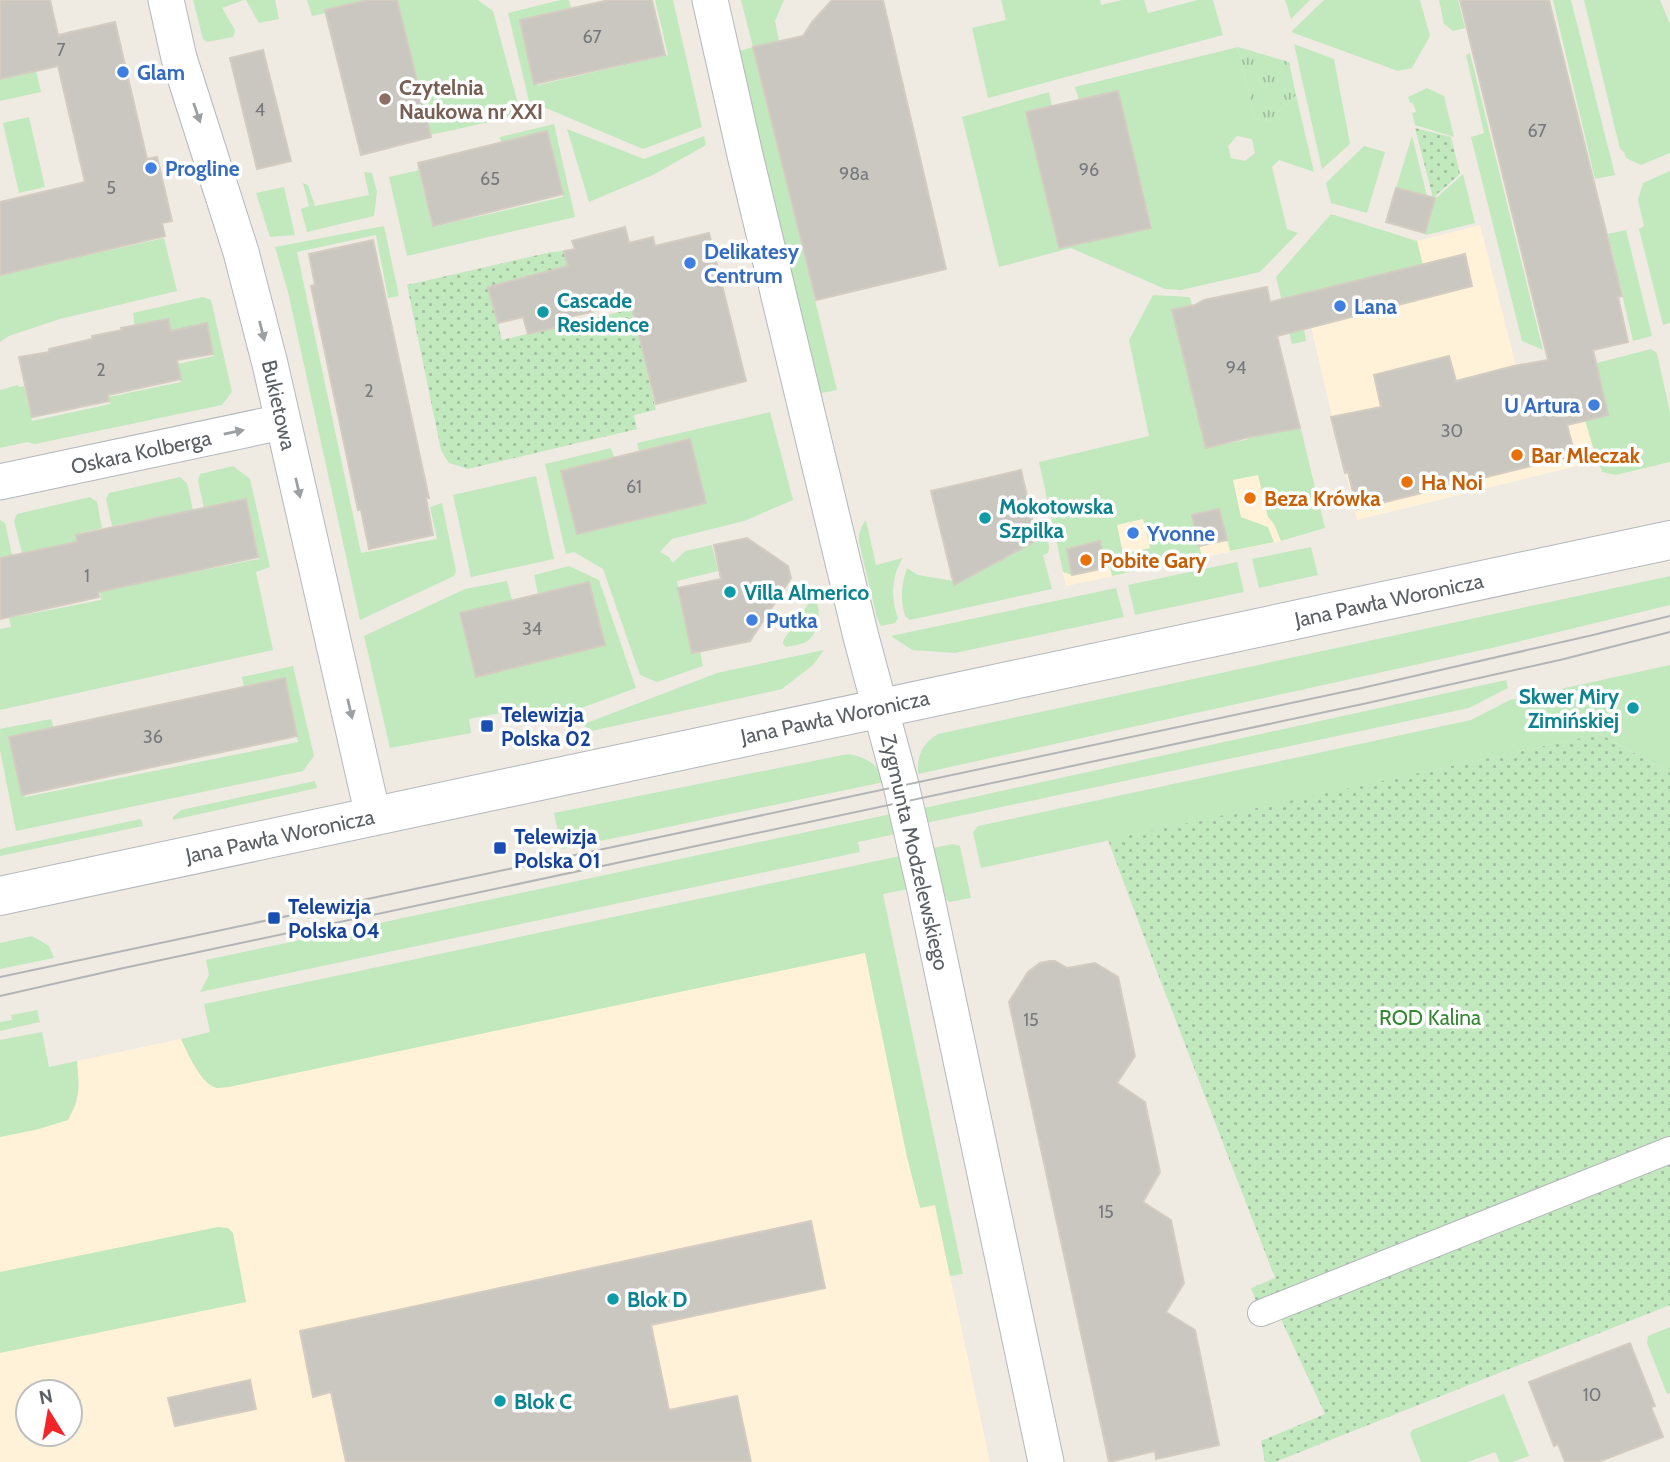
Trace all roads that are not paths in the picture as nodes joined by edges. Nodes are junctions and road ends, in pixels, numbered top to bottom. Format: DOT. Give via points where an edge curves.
graph roads {
  1 [pos="166,0"];
  2 [pos="710,0"];
  3 [pos="282,422"];
  4 [pos="0,482"];
  5 [pos="1670,540"];
  6 [pos="881,707"];
  7 [pos="373,816"];
  8 [pos="0,895"];
  9 [pos="1670,1150"];
  10 [pos="1261,1313"];
  11 [pos="1046,1462"];
  1 -- 3 [label="street, Bukietowa, one-way" via="241,252"];
  2 -- 6 [label="street, Zygmunta Modzelewskiego"];
  4 -- 3 [label="street, Oskara Kolberga, one-way"];
  3 -- 7 [label="street, Bukietowa, one-way"];
  5 -- 6 [label="street, Jana Pawła Woronicza"];
  6 -- 7 [label="street, Jana Pawła Woronicza"];
  6 -- 11 [label="street, Zygmunta Modzelewskiego" via="927,900"];
  7 -- 8 [label="street, Jana Pawła Woronicza"];
  9 -- 10 [label="street"];
}
